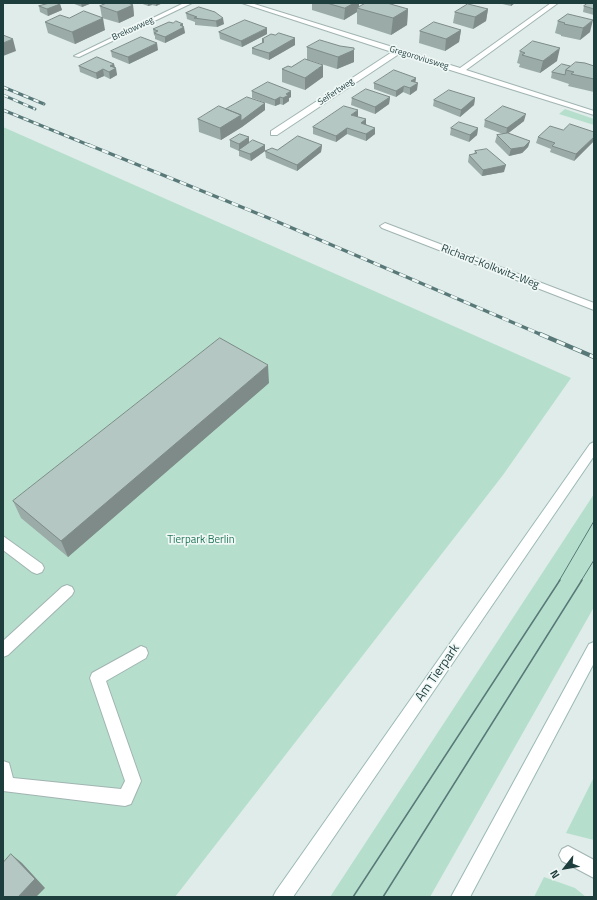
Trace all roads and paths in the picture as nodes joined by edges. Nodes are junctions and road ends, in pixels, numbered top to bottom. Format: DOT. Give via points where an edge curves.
graph roads {
  1 [pos="189,3"];
  2 [pos="244,3"];
  3 [pos="555,3"];
  4 [pos="398,51"];
  5 [pos="77,56"];
  6 [pos="461,71"];
  7 [pos="594,113"];
  8 [pos="274,133"];
  9 [pos="385,226"];
  10 [pos="594,307"];
  11 [pos="594,447"];
  12 [pos="3,542"];
  13 [pos="37,568"];
  14 [pos="67,591"];
  15 [pos="594,648"];
  16 [pos="3,650"];
  17 [pos="141,652"];
  18 [pos="3,769"];
  19 [pos="568,855"];
  20 [pos="594,869"];
  21 [pos="282,897"];
  22 [pos="460,897"];
  1 -- 5 [label="street, Brekowweg"];
  2 -- 4 [label="street, Gregoroviusweg"];
  3 -- 6 [label="street"];
  4 -- 6 [label="street, Gregoroviusweg"];
  4 -- 8 [label="street, Seifertweg"];
  6 -- 7 [label="street, Gregoroviusweg"];
  9 -- 10 [label="street, Richard-Kolkwitz-Weg"];
  11 -- 21 [label="street, Am Tierpark"];
  12 -- 13 [label="street"];
  14 -- 16 [label="street"];
  15 -- 22 [label="street"];
  17 -- 18 [label="street" via="96,678 132,781 125,798 7,785"];
  19 -- 20 [label="street"];
}
